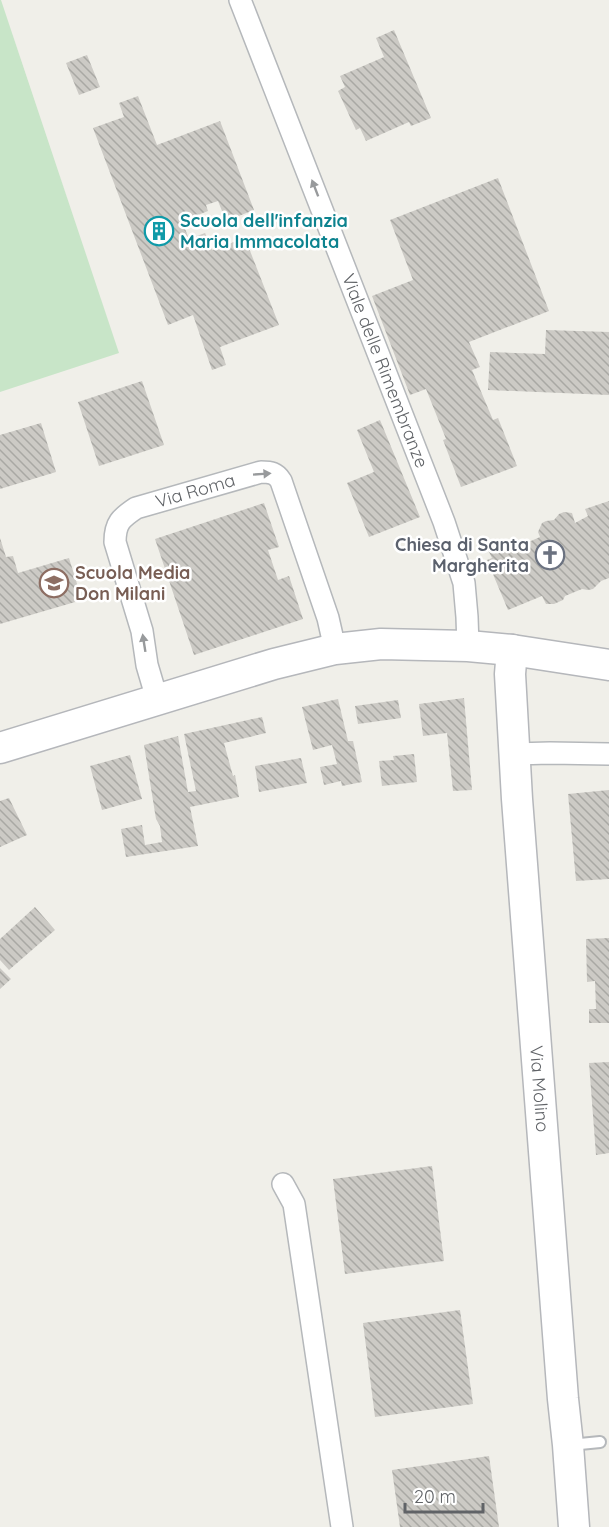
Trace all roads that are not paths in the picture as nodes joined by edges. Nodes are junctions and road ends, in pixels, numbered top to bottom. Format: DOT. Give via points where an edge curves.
graph roads {
  1 [pos="240,0"];
  2 [pos="468,646"];
  3 [pos="335,649"];
  4 [pos="512,650"];
  5 [pos="609,664"];
  6 [pos="157,699"];
  7 [pos="0,747"];
  8 [pos="514,754"];
  9 [pos="609,754"];
  10 [pos="282,1184"];
  11 [pos="600,1442"];
  12 [pos="568,1445"];
  13 [pos="342,1527"];
  14 [pos="574,1527"];
  2 -- 1 [label="street, Viale delle Rimembranze, one-way" via="464,583 456,557"];
  2 -- 3 [label="street" via="381,644"];
  2 -- 4 [label="street"];
  3 -- 6 [label="street"];
  6 -- 3 [label="street, Via Roma, one-way" via="115,542 118,523 136,508 261,472 277,475 281,481"];
  4 -- 5 [label="street"];
  4 -- 8 [label="street, Via Molino"];
  6 -- 7 [label="street"];
  8 -- 9 [label="street"];
  8 -- 12 [label="street, Via Molino"];
  10 -- 13 [label="street" via="294,1204"];
  11 -- 12 [label="lane"];
  12 -- 14 [label="street, Via Molino"];
}
